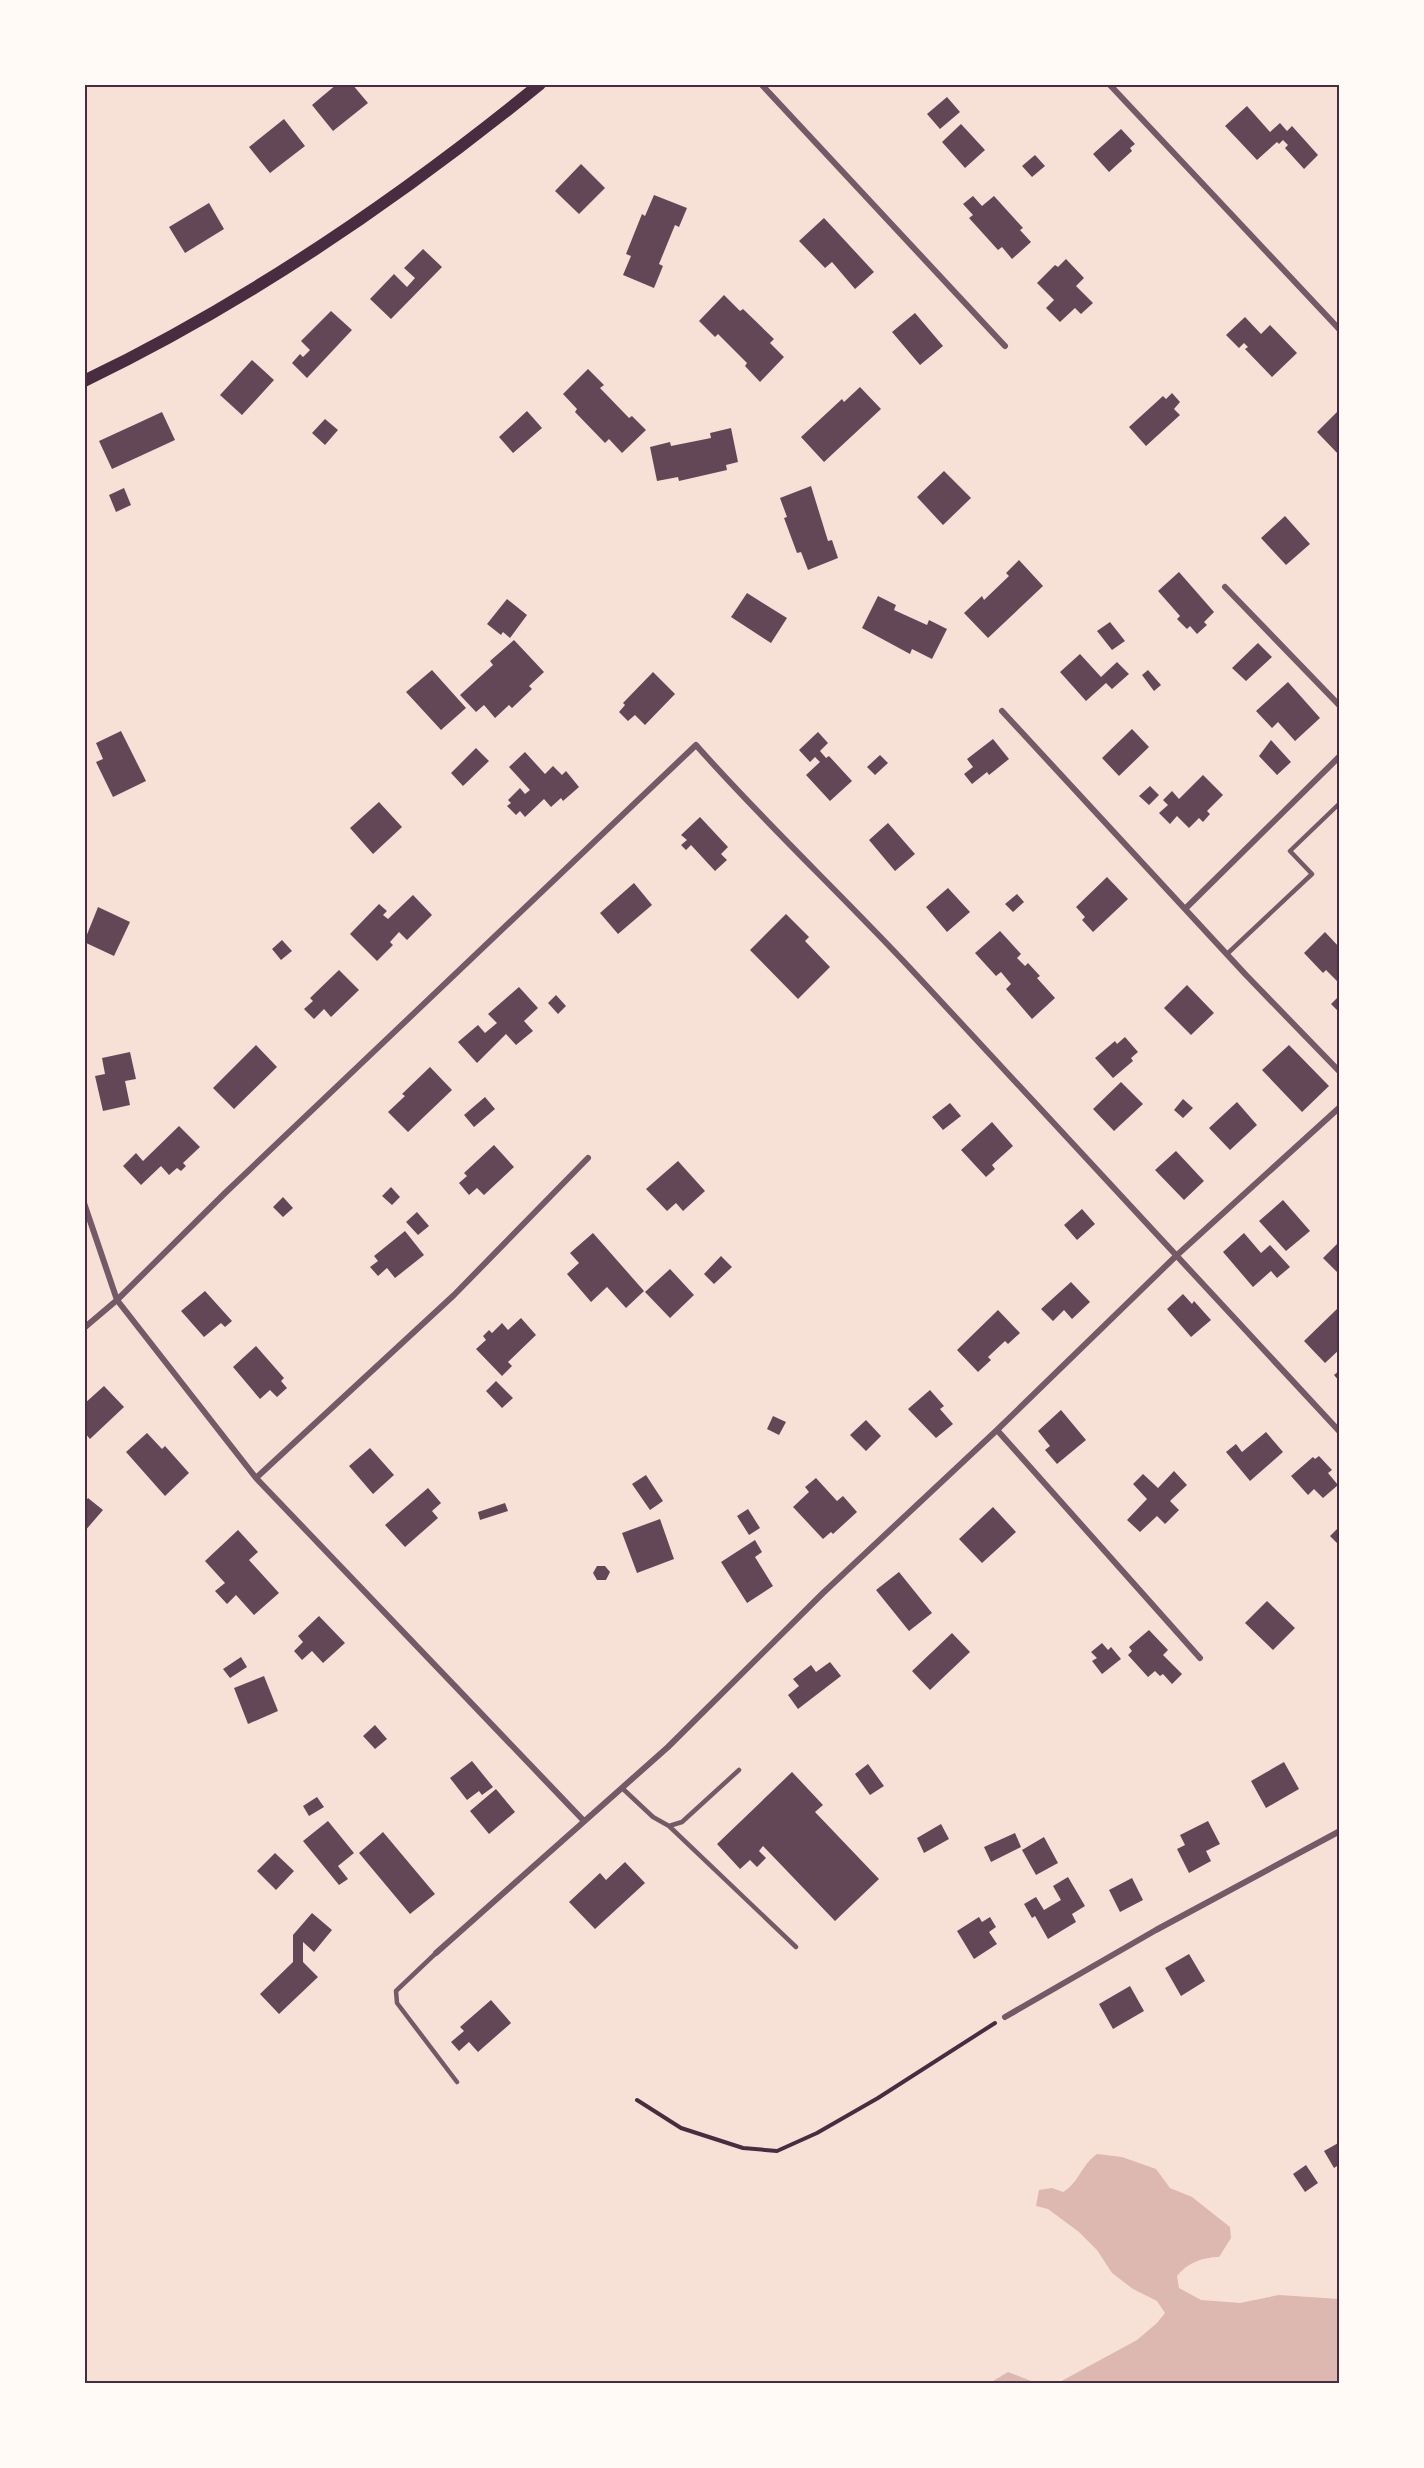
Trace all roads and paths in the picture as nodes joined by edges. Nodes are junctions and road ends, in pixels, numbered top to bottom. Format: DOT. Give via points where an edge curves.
graph roads {
  1 [pos="540,84"];
  2 [pos="761,84"];
  3 [pos="1109,84"];
  4 [pos="1340,330"];
  5 [pos="1005,346"];
  6 [pos="84,381"];
  7 [pos="1225,587"];
  8 [pos="1340,706"];
  9 [pos="1002,711"];
  10 [pos="1340,756"];
  11 [pos="1340,804"];
  12 [pos="1185,909"];
  13 [pos="1227,954"];
  14 [pos="1340,1072"];
  15 [pos="1340,1107"];
  16 [pos="588,1158"];
  17 [pos="84,1203"];
  18 [pos="1176,1256"];
  19 [pos="117,1299"];
  20 [pos="84,1328"];
  21 [pos="997,1430"];
  22 [pos="1340,1432"];
  23 [pos="256,1478"];
  24 [pos="1200,1658"];
  25 [pos="739,1770"];
  26 [pos="622,1788"];
  27 [pos="584,1821"];
  28 [pos="669,1826"];
  29 [pos="1340,1831"];
  30 [pos="796,1947"];
  31 [pos="436,1953"];
  32 [pos="1005,2017"];
  33 [pos="458,2082"];
  34 [pos="637,2100"];
  1 -- 6 [label="main road" via="488,127 322,246 231,304"];
  2 -- 5 [label="street"];
  3 -- 4 [label="street"];
  7 -- 8 [label="street"];
  9 -- 12 [label="street"];
  10 -- 12 [label="street"];
  11 -- 13 [label="lane" via="1290,851 1312,874"];
  12 -- 13 [label="street"];
  13 -- 14 [label="street"];
  15 -- 18 [label="street"];
  16 -- 23 [label="street" via="454,1295"];
  17 -- 19 [label="street"];
  18 -- 19 [label="street" via="696,745"];
  18 -- 21 [label="street"];
  18 -- 22 [label="street"];
  19 -- 20 [label="street"];
  19 -- 23 [label="street"];
  21 -- 24 [label="street"];
  21 -- 26 [label="street"];
  23 -- 27 [label="street"];
  25 -- 28 [label="lane" via="682,1822"];
  26 -- 27 [label="street"];
  26 -- 28 [label="lane"];
  27 -- 31 [label="street"];
  28 -- 30 [label="lane"];
  29 -- 32 [label="street"];
  31 -- 33 [label="lane" via="396,1991 397,2002"];
  32 -- 34 [label="path" via="878,2098 777,2151 743,2148 681,2128"];
}
